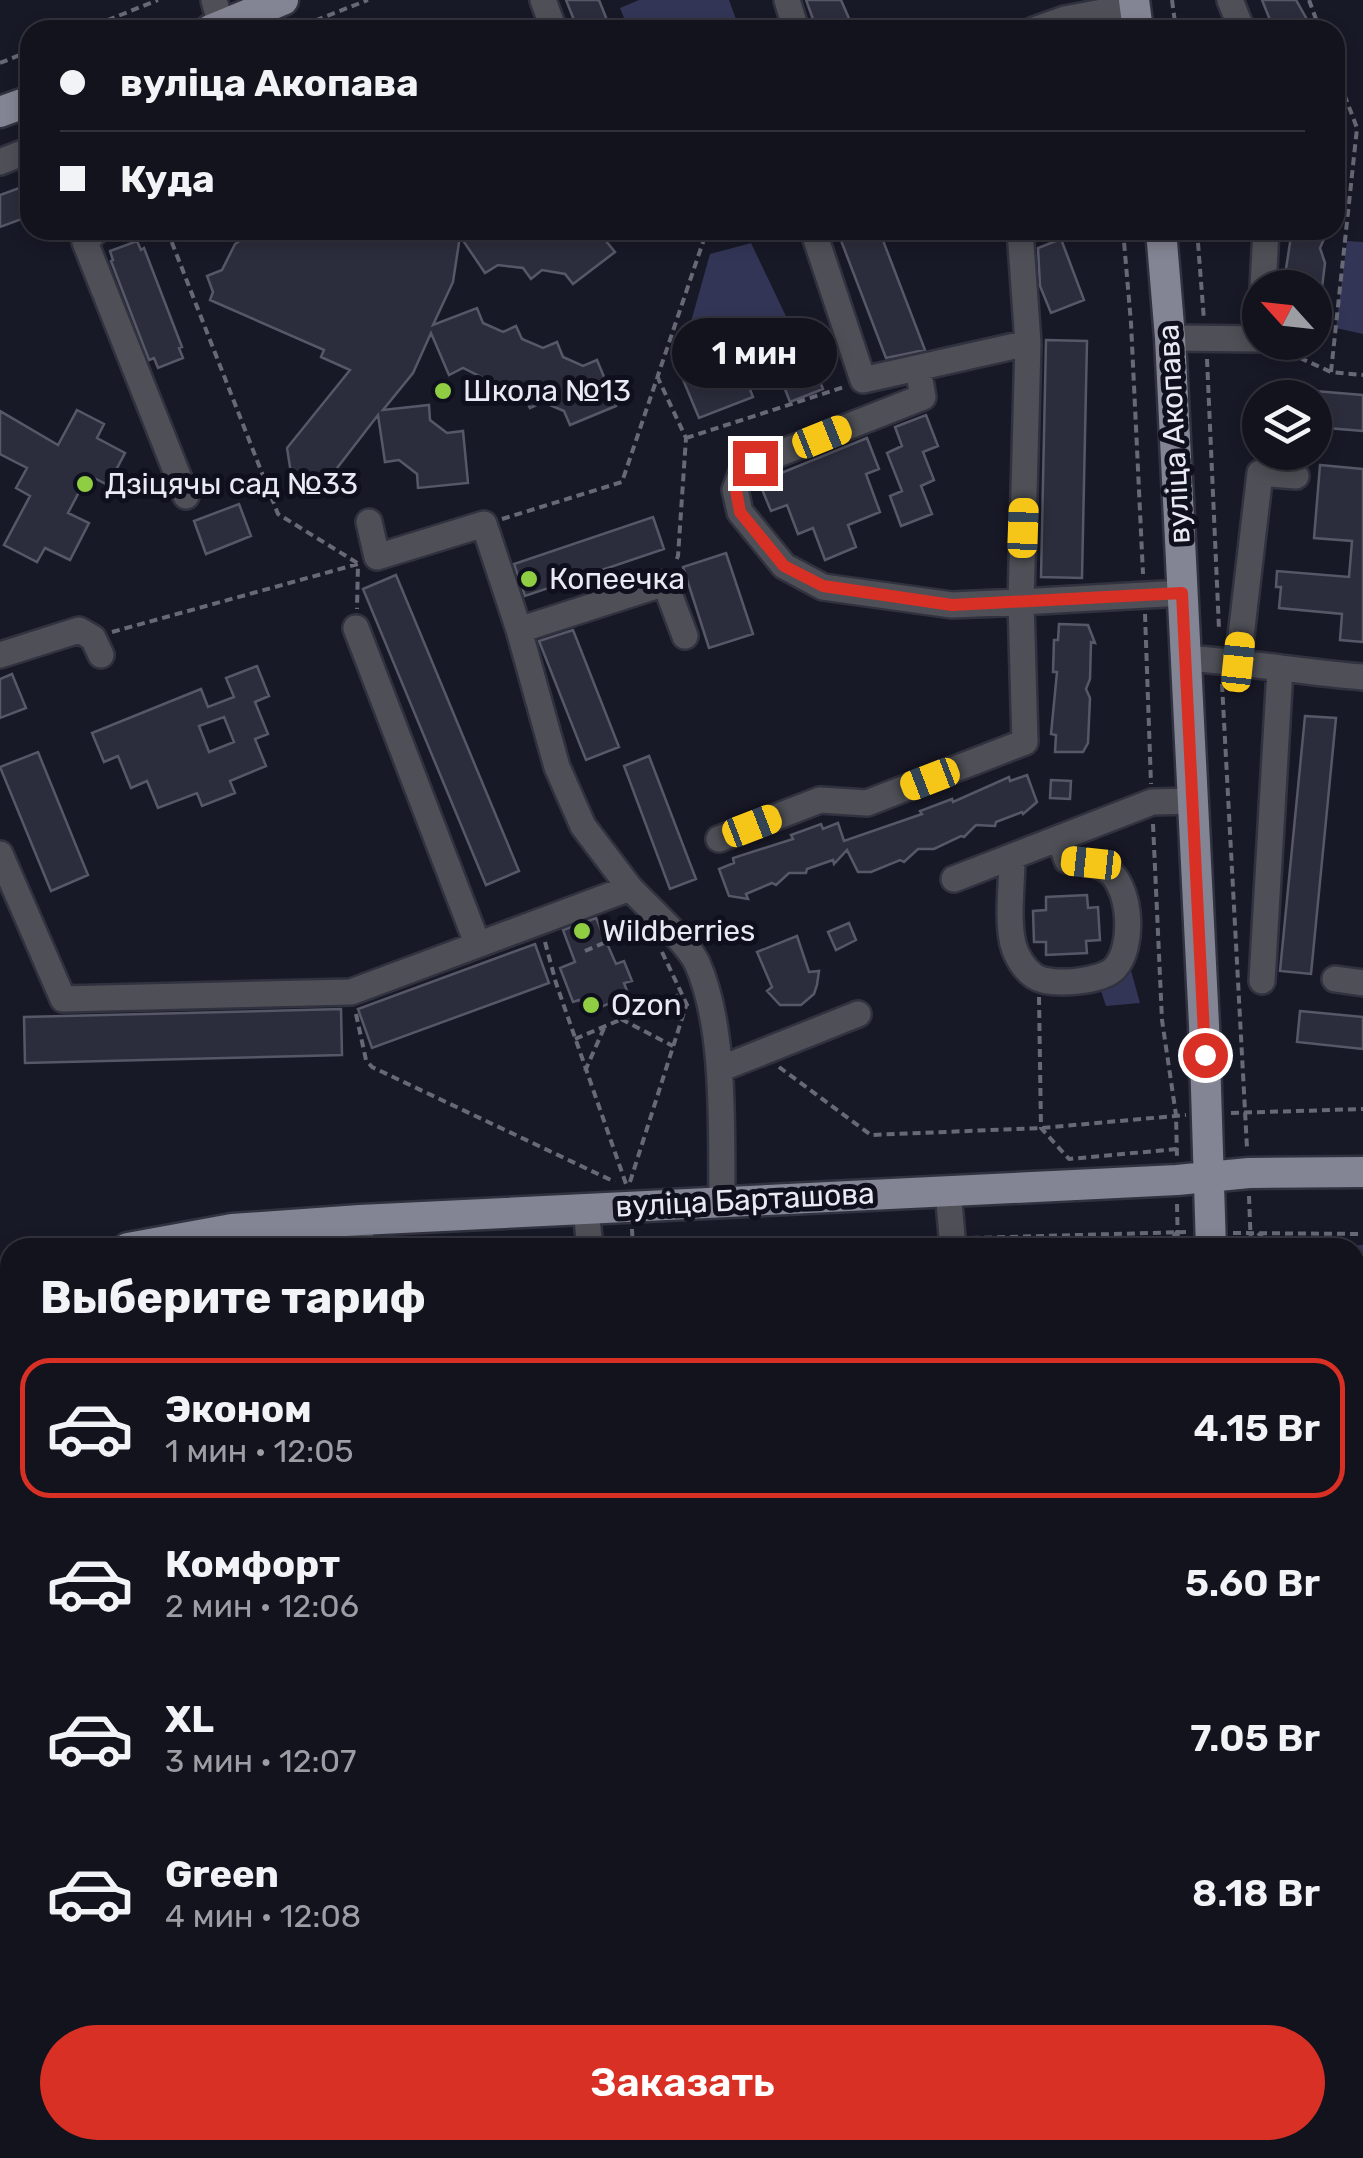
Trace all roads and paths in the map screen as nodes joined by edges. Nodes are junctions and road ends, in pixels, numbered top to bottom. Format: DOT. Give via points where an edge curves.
graph roads {
  1 [pos="158,0"];
  2 [pos="284,0"];
  3 [pos="368,0"];
  4 [pos="1136,12"];
  5 [pos="215,19"];
  6 [pos="109,20"];
  7 [pos="317,20"];
  8 [pos="1089,20"];
  9 [pos="1345,96"];
  10 [pos="86,240"];
  11 [pos="171,240"];
  12 [pos="704,240"];
  13 [pos="817,240"];
  14 [pos="1021,240"];
  15 [pos="1124,240"];
  16 [pos="1162,240"];
  17 [pos="1198,240"];
  18 [pos="1265,240"];
  19 [pos="1264,270"];
  20 [pos="1170,338"];
  21 [pos="1206,338"];
  22 [pos="1242,339"];
  23 [pos="1028,343"];
  24 [pos="1305,360"];
  25 [pos="918,368"];
  26 [pos="1331,372"];
  27 [pos="658,376"];
  28 [pos="1363,376"];
  29 [pos="863,380"];
  30 [pos="686,438"];
  31 [pos="1296,476"];
  32 [pos="186,496"];
  33 [pos="1150,509"];
  34 [pos="1140,513"];
  35 [pos="369,522"];
  36 [pos="484,524"];
  37 [pos="368,560"];
  38 [pos="665,583"];
  39 [pos="1182,593"];
  40 [pos="1144,595"];
  41 [pos="1020,602"];
  42 [pos="356,628"];
  43 [pos="519,630"];
  44 [pos="685,636"];
  45 [pos="97,646"];
  46 [pos="0,654"];
  47 [pos="1185,658"];
  48 [pos="1230,662"];
  49 [pos="1280,670"];
  50 [pos="1363,677"];
  51 [pos="1152,802"];
  52 [pos="1192,802"];
  53 [pos="1060,838"];
  54 [pos="718,839"];
  55 [pos="0,854"];
  56 [pos="1012,858"];
  57 [pos="954,880"];
  58 [pos="630,888"];
  59 [pos="648,924"];
  60 [pos="544,930"];
  61 [pos="477,943"];
  62 [pos="585,951"];
  63 [pos="1038,978"];
  64 [pos="1335,979"];
  65 [pos="1262,981"];
  66 [pos="1363,982"];
  67 [pos="351,992"];
  68 [pos="681,994"];
  69 [pos="686,1006"];
  70 [pos="858,1014"];
  71 [pos="621,1020"];
  72 [pos="605,1026"];
  73 [pos="574,1039"];
  74 [pos="673,1046"];
  75 [pos="720,1069"];
  76 [pos="585,1071"];
  77 [pos="1363,1109"];
  78 [pos="1246,1112"];
  79 [pos="1222,1114"];
  80 [pos="1176,1149"];
  81 [pos="1248,1153"];
  82 [pos="1176,1162"];
  83 [pos="1363,1172"];
  84 [pos="1209,1177"];
  85 [pos="628,1188"];
  86 [pos="948,1190"];
  87 [pos="1250,1196"];
  88 [pos="722,1200"];
  89 [pos="1177,1200"];
  90 [pos="586,1208"];
  91 [pos="631,1225"];
  92 [pos="1178,1232"];
  93 [pos="1250,1233"];
  94 [pos="1258,1233"];
  95 [pos="360,1234"];
  96 [pos="1363,1234"];
  97 [pos="1076,1236"];
  98 [pos="186,1238"];
  99 [pos="589,1238"];
  100 [pos="632,1238"];
  101 [pos="952,1238"];
  102 [pos="1041,1238"];
  103 [pos="1174,1238"];
  104 [pos="1178,1238"];
  105 [pos="1211,1238"];
  106 [pos="1250,1238"];
  107 [pos="1263,1238"];
  1 -- 6 [label="path"];
  2 -- 5 [label="main road"];
  3 -- 7 [label="path"];
  4 -- 8 [label="lane"];
  9 -- 26 [label="path" via="1357,128"];
  10 -- 32 [label="lane"];
  11 -- 37 [label="path" via="278,514"];
  12 -- 27 [label="path"];
  13 -- 29 [label="lane"];
  14 -- 23 [label="lane"];
  15 -- 34 [label="path"];
  16 -- 20 [label="main road, вуліца Акопава"];
  17 -- 21 [label="path"];
  18 -- 19 [label="lane"];
  20 -- 21 [label="lane"];
  20 -- 39 [label="main road, вуліца Акопава"];
  21 -- 22 [label="lane"];
  21 -- 48 [label="path"];
  23 -- 25 [label="lane"];
  23 -- 41 [label="lane"];
  24 -- 26 [label="path"];
  25 -- 29 [label="lane"];
  25 -- 41 [label="lane" via="923,397 742,472 736,490 740,512 784,566 823,586 952,605"];
  26 -- 28 [label="path"];
  27 -- 30 [label="path"];
  27 -- 36 [label="path" via="622,482"];
  29 -- 30 [label="path"];
  30 -- 38 [label="path" via="678,556"];
  31 -- 48 [label="lane" via="1260,473"];
  33 -- 34 [label="path"];
  34 -- 40 [label="path"];
  35 -- 37 [label="lane"];
  36 -- 37 [label="lane"];
  36 -- 43 [label="lane"];
  37 -- 42 [label="path"];
  37 -- 45 [label="path"];
  38 -- 43 [label="lane"];
  38 -- 44 [label="lane"];
  39 -- 40 [label="lane"];
  39 -- 47 [label="main road, вуліца Акопава"];
  40 -- 41 [label="lane"];
  40 -- 51 [label="path"];
  41 -- 54 [label="lane" via="1026,742 867,804 820,800"];
  42 -- 61 [label="lane"];
  43 -- 58 [label="lane" via="557,768 583,826"];
  45 -- 46 [label="lane" via="79,630"];
  47 -- 48 [label="lane"];
  47 -- 52 [label="main road, вуліца Акопава"];
  48 -- 49 [label="lane"];
  48 -- 78 [label="path"];
  49 -- 50 [label="lane"];
  49 -- 65 [label="lane"];
  51 -- 52 [label="lane"];
  51 -- 53 [label="lane"];
  51 -- 80 [label="path" via="1162,1020"];
  52 -- 84 [label="main road, вуліца Акопава"];
  53 -- 56 [label="lane"];
  53 -- 63 [label="lane" via="1067,860 1110,872 1122,888 1125,947 1116,967 1099,979"];
  55 -- 67 [label="lane" via="63,998"];
  56 -- 57 [label="lane"];
  56 -- 63 [label="lane" via="1013,942"];
  58 -- 61 [label="lane"];
  58 -- 75 [label="lane" via="696,961"];
  59 -- 62 [label="path"];
  60 -- 73 [label="path"];
  61 -- 67 [label="lane"];
  63 -- 80 [label="path" via="1041,1128 1069,1159"];
  64 -- 66 [label="lane"];
  67 -- 85 [label="path" via="372,1068"];
  68 -- 71 [label="path"];
  69 -- 74 [label="path"];
  70 -- 75 [label="lane"];
  71 -- 72 [label="path"];
  71 -- 74 [label="path"];
  72 -- 73 [label="path"];
  72 -- 76 [label="path"];
  73 -- 76 [label="path"];
  74 -- 85 [label="path"];
  75 -- 88 [label="lane"];
  76 -- 85 [label="path"];
  77 -- 78 [label="path"];
  78 -- 79 [label="path"];
  78 -- 81 [label="path"];
  80 -- 82 [label="path"];
  83 -- 84 [label="main road, вуліца Барташова"];
  84 -- 86 [label="main road, вуліца Барташова"];
  84 -- 105 [label="main road, вуліца Акопава"];
  86 -- 88 [label="main road, вуліца Барташова"];
  86 -- 101 [label="lane"];
  87 -- 93 [label="path"];
  88 -- 90 [label="main road, вуліца Барташова"];
  89 -- 92 [label="path"];
  90 -- 95 [label="main road, вуліца Барташова"];
  90 -- 99 [label="lane"];
  91 -- 100 [label="path"];
  92 -- 97 [label="path"];
  92 -- 103 [label="path"];
  92 -- 104 [label="path"];
  92 -- 105 [label="path"];
  93 -- 94 [label="path"];
  93 -- 105 [label="path"];
  93 -- 106 [label="path"];
  94 -- 96 [label="path"];
  94 -- 107 [label="path"];
  95 -- 98 [label="main road, вуліца Барташова" via="232,1230"];
  97 -- 102 [label="path"];
}
